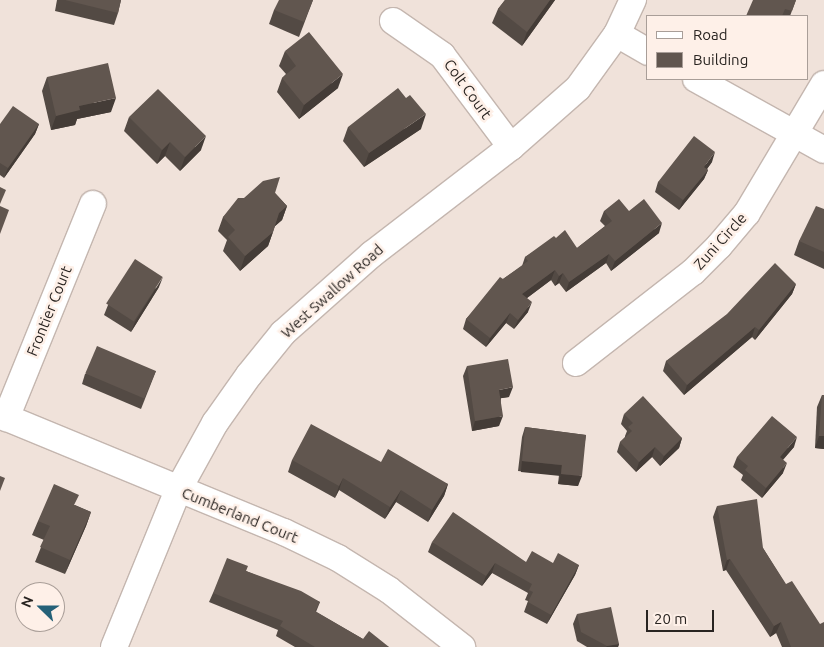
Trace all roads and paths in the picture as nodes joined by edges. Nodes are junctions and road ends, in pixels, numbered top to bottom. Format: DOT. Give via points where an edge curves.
graph roads {
  1 [pos="633,0"];
  2 [pos="393,21"];
  3 [pos="617,34"];
  4 [pos="646,51"];
  5 [pos="698,80"];
  6 [pos="824,84"];
  7 [pos="796,134"];
  8 [pos="511,147"];
  9 [pos="824,150"];
  10 [pos="93,204"];
  11 [pos="576,363"];
  12 [pos="3,417"];
  13 [pos="178,490"];
  14 [pos="114,647"];
  15 [pos="462,647"];
  1 -- 3 [label="street, West Swallow Road"];
  2 -- 8 [label="street, Colt Court" via="442,55"];
  3 -- 4 [label="street"];
  3 -- 8 [label="street, West Swallow Road" via="578,88"];
  5 -- 7 [label="street"];
  6 -- 7 [label="street, Zuni Circle"];
  7 -- 9 [label="street"];
  7 -- 11 [label="street, Zuni Circle" via="747,213 719,246 693,272"];
  8 -- 13 [label="street, West Swallow Road" via="372,254 284,333 215,423"];
  10 -- 12 [label="street, Frontier Court"];
  12 -- 13 [label="street, Cumberland Court"];
  13 -- 14 [label="street, West Swallow Road"];
  13 -- 15 [label="street, Cumberland Court" via="284,532 338,558 389,590"];
}
